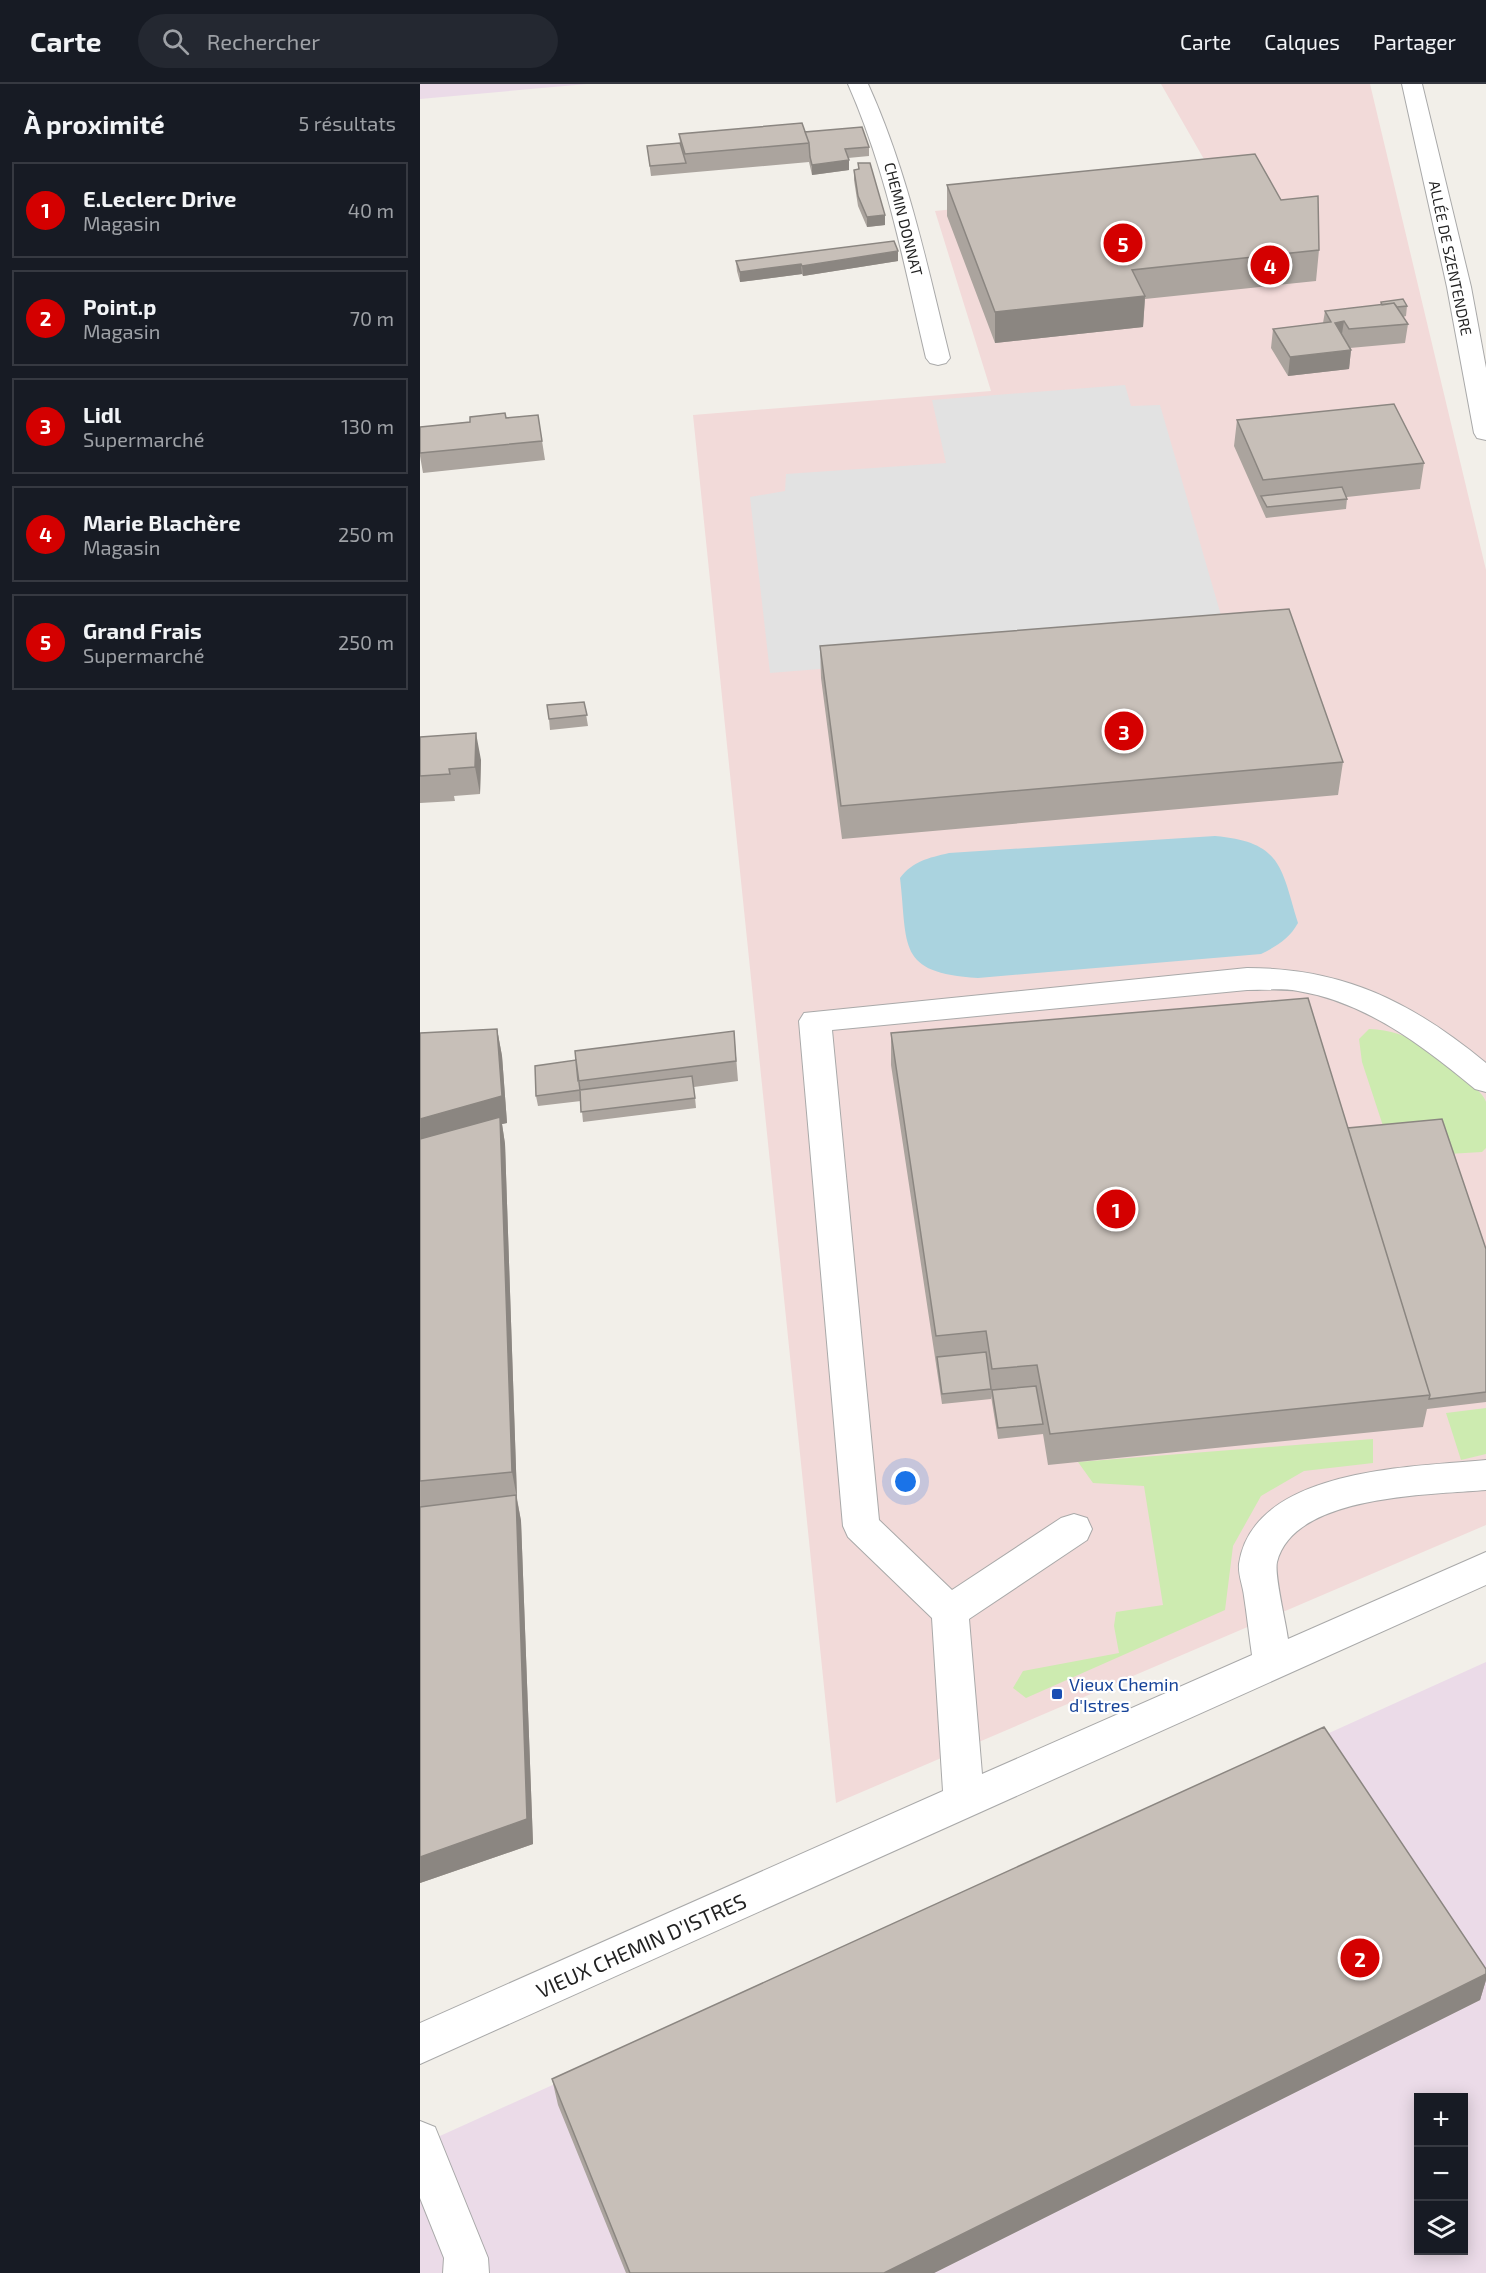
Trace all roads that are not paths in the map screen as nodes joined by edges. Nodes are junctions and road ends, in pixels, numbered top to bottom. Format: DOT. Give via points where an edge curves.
graph roads {
  1 [pos="858,84"];
  2 [pos="1412,84"];
  3 [pos="938,358"];
  4 [pos="1486,433"];
  5 [pos="1486,1081"];
  6 [pos="1486,1475"];
  7 [pos="1074,1529"];
  8 [pos="1486,1568"];
  9 [pos="950,1612"];
  10 [pos="1272,1663"];
  11 [pos="964,1801"];
  12 [pos="420,2044"];
  13 [pos="420,2142"];
  14 [pos="466,2273"];
  1 -- 3 [label="street, CHEMIN DONNAT" via="889,158"];
  2 -- 4 [label="street, ALLÉE DE SZENTENDRE" via="1460,287"];
  5 -- 9 [label="street" via="1451,1050 1398,1017 1345,991 1297,980 1247,979 815,1021 861,1526"];
  6 -- 10 [label="street" via="1380,1486 1326,1498 1290,1513 1265,1538 1257,1564"];
  7 -- 9 [label="street"];
  8 -- 10 [label="street, VIEUX CHEMIN D'ISTRES"];
  9 -- 11 [label="street"];
  10 -- 11 [label="street, VIEUX CHEMIN D'ISTRES"];
  11 -- 12 [label="street, VIEUX CHEMIN D'ISTRES"];
  13 -- 14 [label="street" via="466,2258"];
}
